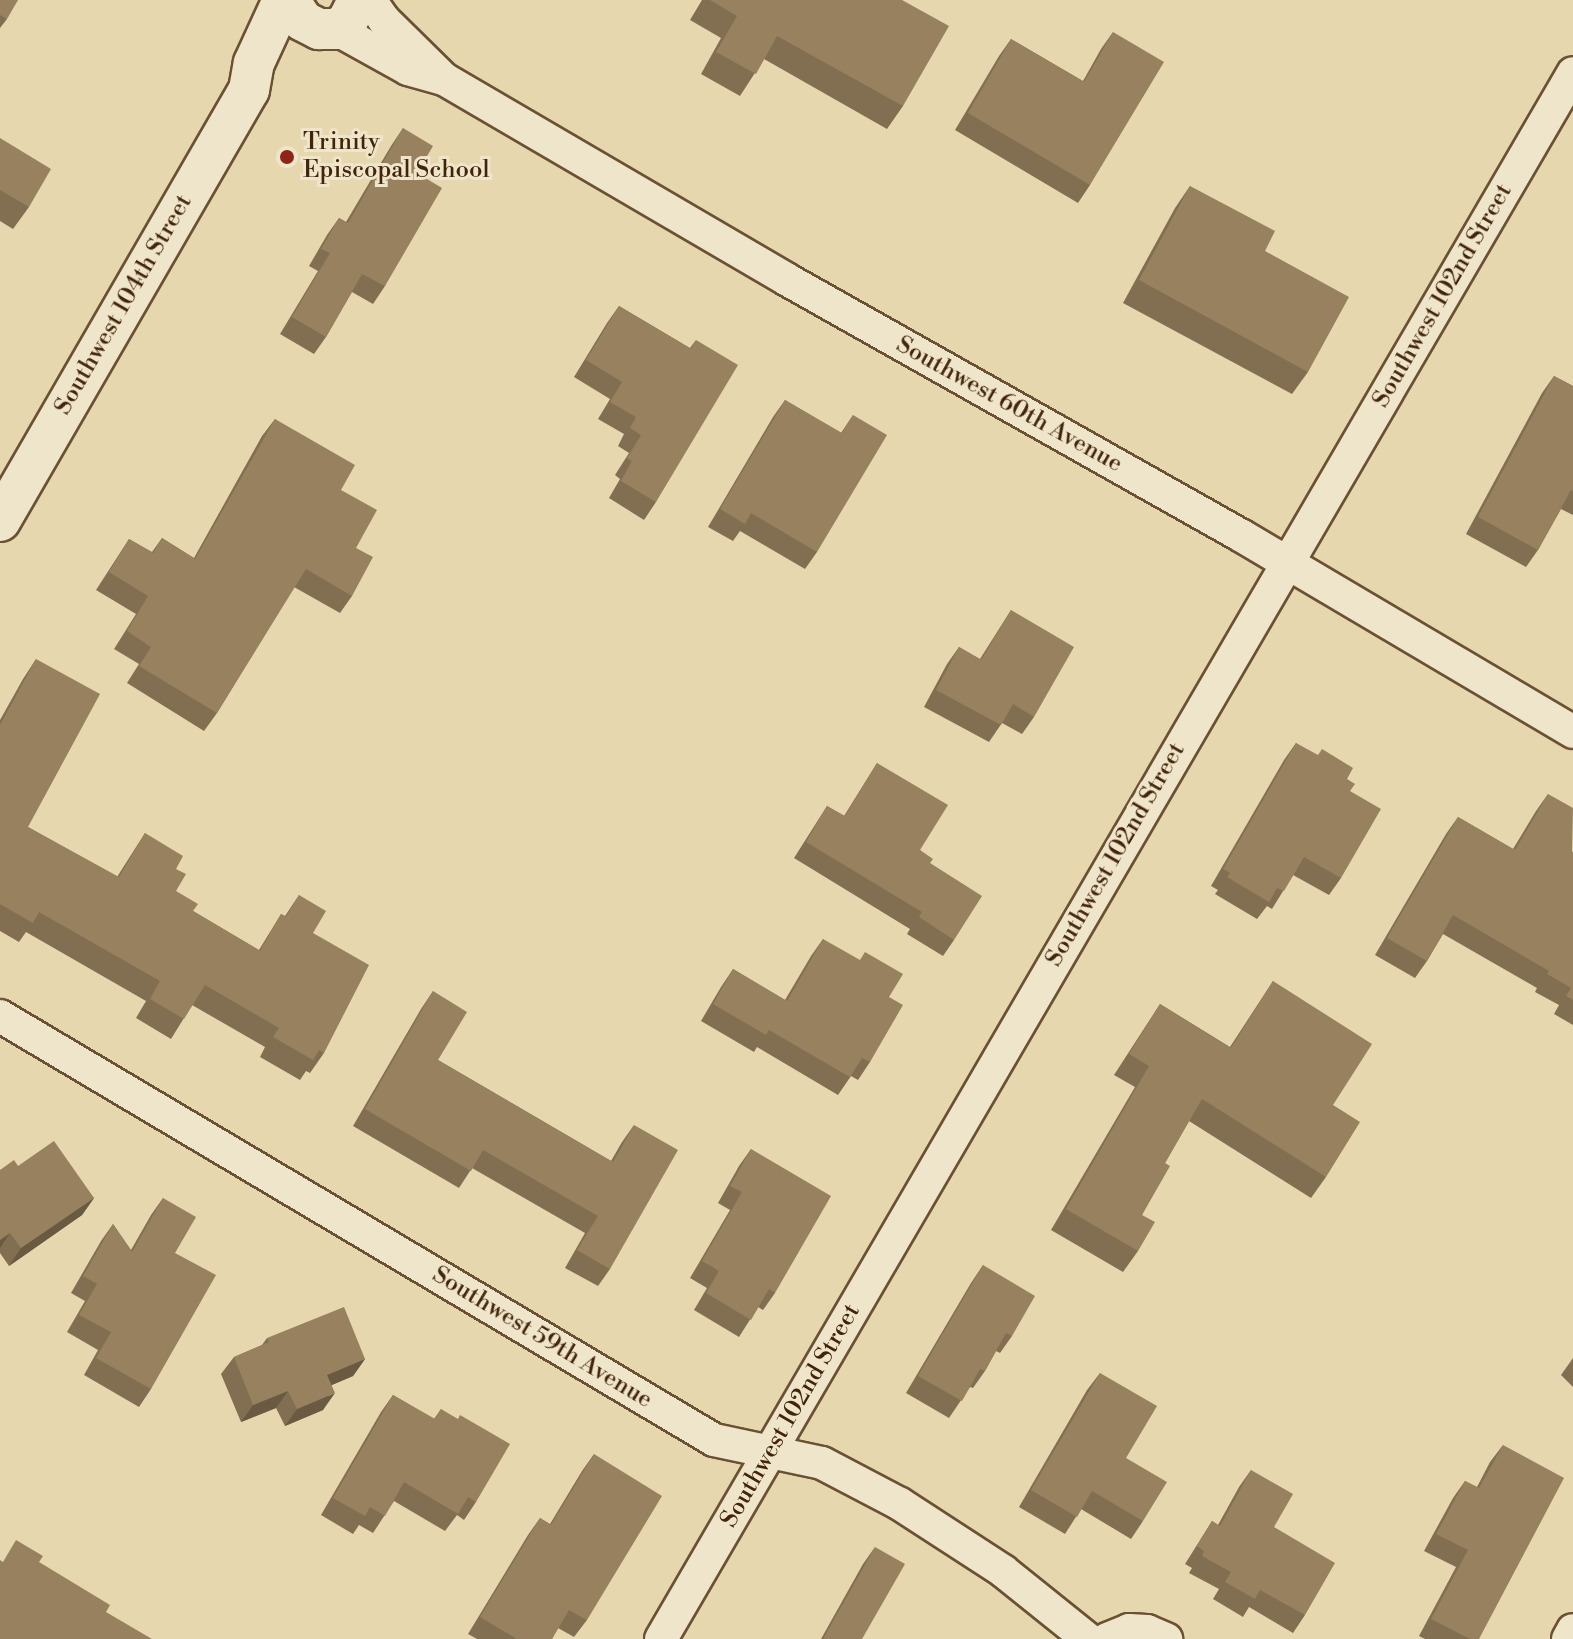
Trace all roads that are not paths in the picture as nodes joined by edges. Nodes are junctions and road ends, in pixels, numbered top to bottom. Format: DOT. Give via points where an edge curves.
graph roads {
  1 [pos="283,0"];
  2 [pos="289,0"];
  3 [pos="370,0"];
  4 [pos="338,20"];
  5 [pos="1573,73"];
  6 [pos="444,79"];
  7 [pos="249,90"];
  8 [pos="0,521"];
  9 [pos="1287,563"];
  10 [pos="1573,732"];
  11 [pos="0,1016"];
  12 [pos="769,1453"];
  13 [pos="1573,1630"];
  14 [pos="661,1639"];
  15 [pos="1088,1639"];
  16 [pos="1107,1639"];
  17 [pos="1166,1639"];
  18 [pos="1568,1639"];
  1 -- 7 [label="street, Southwest 104th Street" via="254,63"];
  2 -- 4 [label="street" via="303,21"];
  3 -- 6 [label="street, Southwest 60th Avenue"];
  4 -- 6 [label="street, Southwest 60th Avenue" via="408,69"];
  4 -- 7 [label="street, Southwest 104th Street" via="301,39"];
  5 -- 9 [label="street, Southwest 102nd Street"];
  6 -- 9 [label="street, Southwest 60th Avenue"];
  7 -- 8 [label="street, Southwest 104th Street"];
  9 -- 10 [label="street, Southwest 60th Avenue"];
  9 -- 12 [label="street, Southwest 102nd Street"];
  11 -- 12 [label="street, Southwest 59th Avenue" via="714,1440"];
  12 -- 14 [label="street, Southwest 102nd Street"];
  12 -- 15 [label="street, Southwest 59th Avenue" via="822,1463 900,1504 1003,1571"];
  13 -- 18 [label="street"];
  16 -- 17 [label="street" via="1129,1630"];
}
